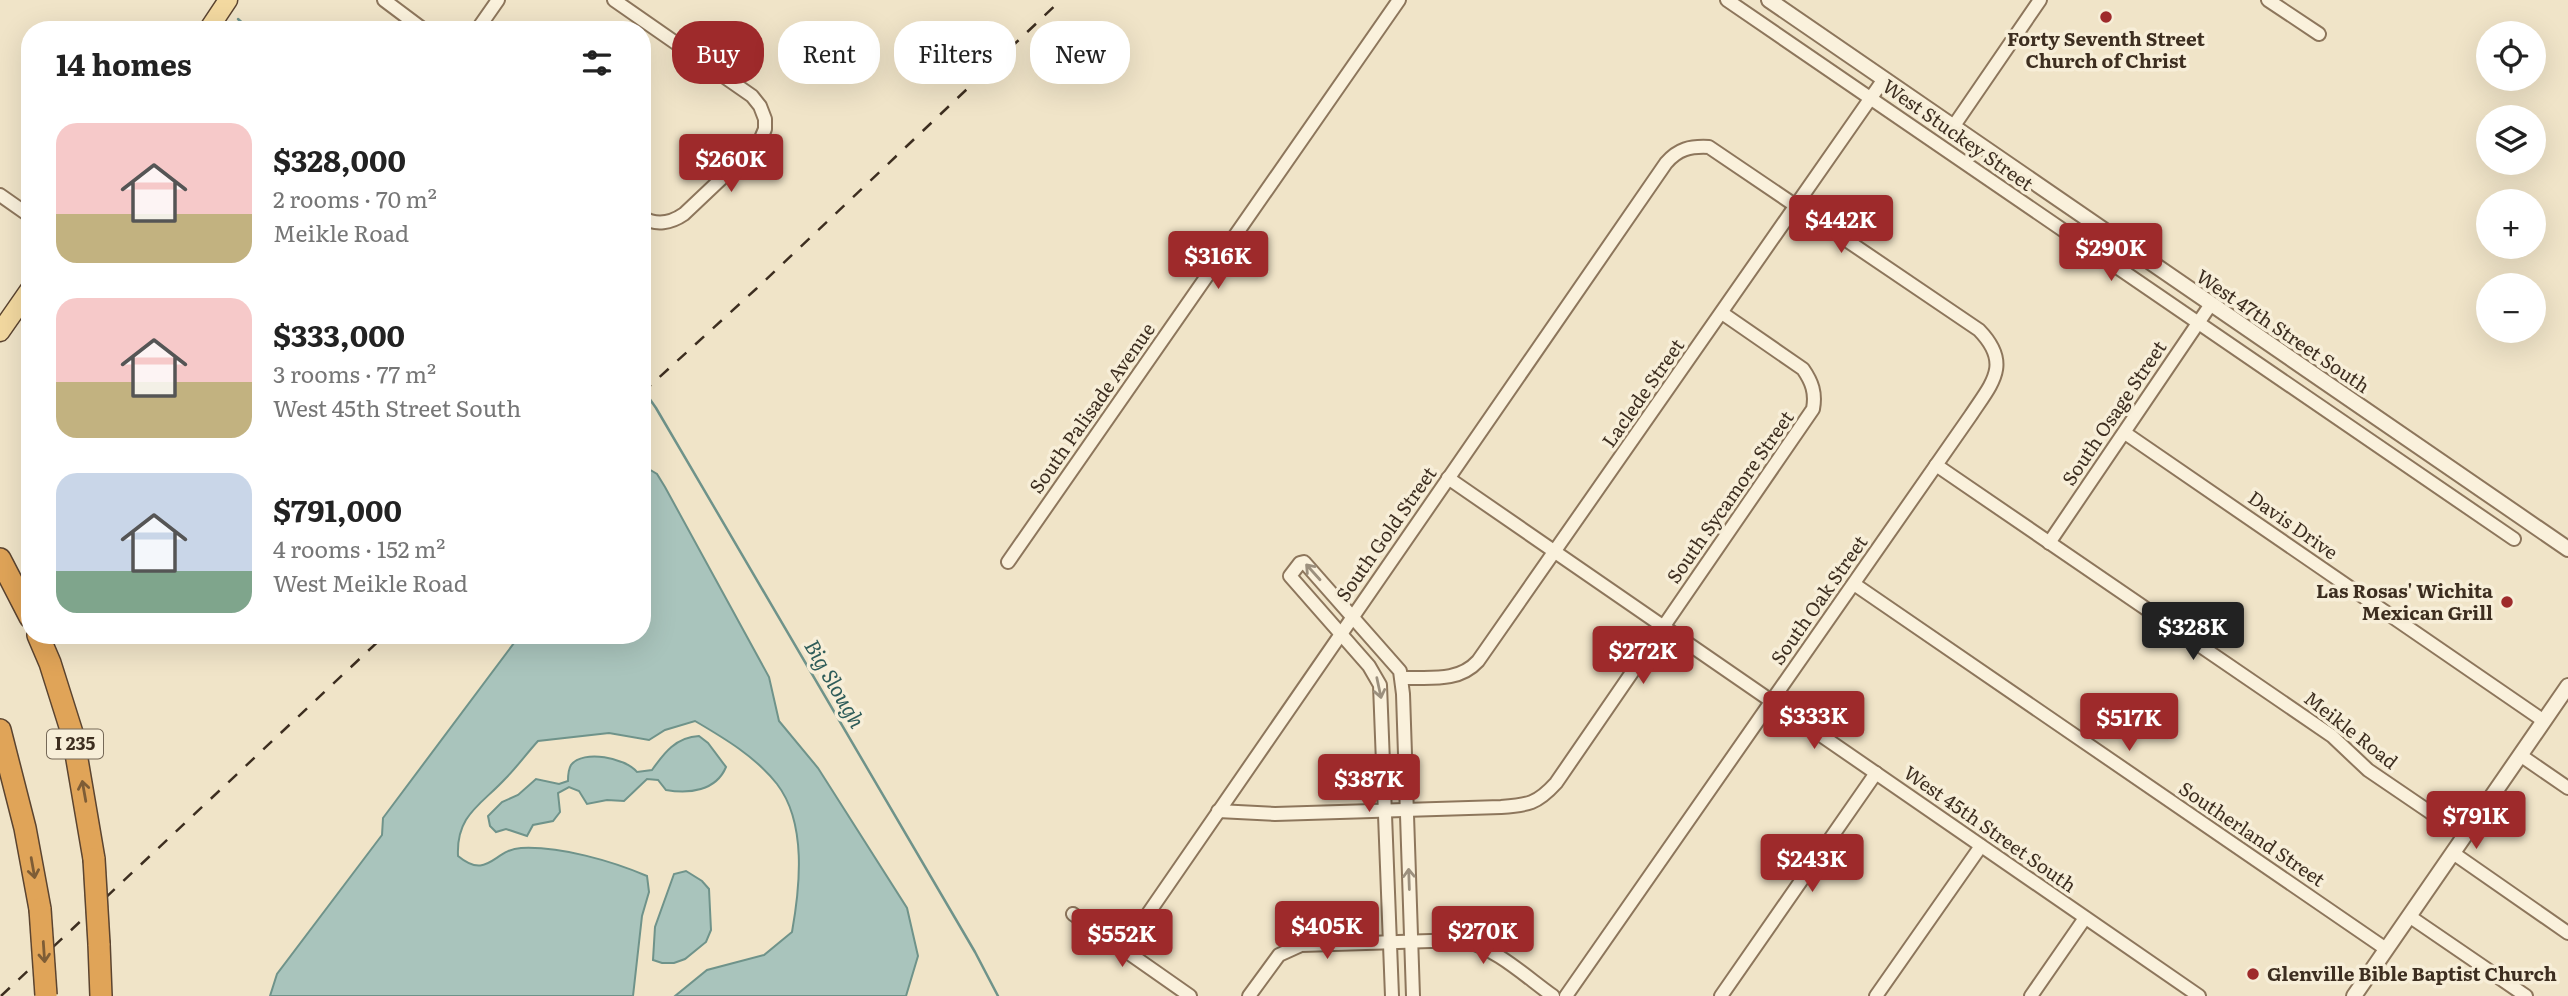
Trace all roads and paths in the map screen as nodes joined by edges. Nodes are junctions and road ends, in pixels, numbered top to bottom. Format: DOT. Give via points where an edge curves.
graph roads {
  1 [pos="228,0"];
  2 [pos="384,0"];
  3 [pos="498,0"];
  4 [pos="614,0"];
  5 [pos="1399,0"];
  6 [pos="1727,0"];
  7 [pos="1769,0"];
  8 [pos="2040,0"];
  9 [pos="2268,0"];
  10 [pos="214,21"];
  11 [pos="412,21"];
  12 [pos="483,21"];
  13 [pos="645,21"];
  14 [pos="651,25"];
  15 [pos="2319,34"];
  16 [pos="1884,79"];
  17 [pos="1871,98"];
  18 [pos="1953,127"];
  19 [pos="0,195"];
  20 [pos="1797,205"];
  21 [pos="21,210"];
  22 [pos="651,221"];
  23 [pos="21,302"];
  24 [pos="2211,304"];
  25 [pos="1722,313"];
  26 [pos="2198,323"];
  27 [pos="0,332"];
  28 [pos="2125,433"];
  29 [pos="1936,465"];
  30 [pos="1448,478"];
  31 [pos="2514,539"];
  32 [pos="2049,543"];
  33 [pos="2568,550"];
  34 [pos="1555,553"];
  35 [pos="0,559"];
  36 [pos="1008,562"];
  37 [pos="1854,584"];
  38 [pos="21,600"];
  39 [pos="1353,616"];
  40 [pos="1663,627"];
  41 [pos="1340,634"];
  42 [pos="42,644"];
  43 [pos="1402,678"];
  44 [pos="2568,686"];
  45 [pos="1772,702"];
  46 [pos="2544,721"];
  47 [pos="0,730"];
  48 [pos="2521,755"];
  49 [pos="1875,773"];
  50 [pos="2568,788"];
  51 [pos="1407,809"];
  52 [pos="1386,810"];
  53 [pos="1218,811"];
  54 [pos="2465,836"];
  55 [pos="1981,846"];
  56 [pos="2453,853"];
  57 [pos="1073,915"];
  58 [pos="2409,916"];
  59 [pos="2085,918"];
  60 [pos="2568,933"];
  61 [pos="1411,942"];
  62 [pos="1390,943"];
  63 [pos="2386,949"];
  64 [pos="1123,950"];
  65 [pos="2191,994"];
  66 [pos="46,995"];
  67 [pos="101,996"];
  68 [pos="1190,996"];
  69 [pos="1249,996"];
  70 [pos="1392,996"];
  71 [pos="1413,996"];
  72 [pos="1553,996"];
  73 [pos="1566,996"];
  74 [pos="1721,996"];
  75 [pos="1876,996"];
  76 [pos="2031,996"];
  77 [pos="2354,996"];
  78 [pos="2526,996"];
  1 -- 10 [label="main road"];
  2 -- 11 [label="street"];
  3 -- 12 [label="street"];
  4 -- 13 [label="street"];
  5 -- 36 [label="street, South Palisade Avenue"];
  6 -- 17 [label="street, West Stuckey Street"];
  7 -- 16 [label="street, West 47th Street South"];
  8 -- 18 [label="street"];
  9 -- 15 [label="street"];
  14 -- 22 [label="street" via="738,85 761,106 765,119 759,143 738,165 675,220"];
  16 -- 17 [label="street, Laclede Street"];
  16 -- 18 [label="street, West 47th Street South"];
  17 -- 20 [label="street, Laclede Street"];
  17 -- 26 [label="street, West Stuckey Street"];
  18 -- 24 [label="street, West 47th Street South"];
  19 -- 21 [label="street"];
  20 -- 25 [label="street, Laclede Street"];
  20 -- 29 [label="street, South Oak Street" via="1987,339 1998,368"];
  20 -- 30 [label="street, South Gold Street" via="1709,147 1688,147 1671,158"];
  23 -- 27 [label="main road"];
  24 -- 26 [label="street, South Osage Street"];
  24 -- 33 [label="street, West 47th Street South"];
  25 -- 34 [label="street, Laclede Street"];
  25 -- 40 [label="street, South Sycamore Street" via="1803,369 1815,401 1803,426"];
  26 -- 28 [label="street, South Osage Street"];
  26 -- 31 [label="street, West Stuckey Street"];
  28 -- 32 [label="street, South Osage Street"];
  28 -- 46 [label="street, Davis Drive"];
  29 -- 32 [label="street, Meikle Road"];
  29 -- 37 [label="street, South Oak Street"];
  30 -- 34 [label="street, West 45th Street South"];
  30 -- 39 [label="street, South Gold Street"];
  32 -- 54 [label="street, Meikle Road" via="2329,734 2368,770"];
  34 -- 40 [label="street, West 45th Street South"];
  34 -- 43 [label="street, Laclede Street" via="1473,667 1452,677"];
  35 -- 38 [label="highway"];
  37 -- 45 [label="street, South Oak Street"];
  37 -- 63 [label="street, Southerland Street"];
  39 -- 41 [label="street, South Gold Street"];
  39 -- 41 [label="street, one-way" via="1304,562 1296,567 1290,576"];
  39 -- 43 [label="street" via="1397,666"];
  40 -- 45 [label="street, West 45th Street South"];
  40 -- 51 [label="street, South Sycamore Street" via="1541,799 1522,805"];
  41 -- 52 [label="street, one-way" via="1380,685"];
  41 -- 53 [label="street, South Gold Street"];
  67 -- 42 [label="highway, I 235, one-way, bridge" via="94,859 74,736"];
  43 -- 51 [label="street"];
  44 -- 46 [label="street"];
  45 -- 49 [label="street, West 45th Street South"];
  45 -- 73 [label="street, South Oak Street"];
  46 -- 48 [label="street"];
  47 -- 66 [label="highway, one-way, bridge" via="40,909"];
  48 -- 50 [label="street"];
  48 -- 54 [label="street"];
  49 -- 55 [label="street, West 45th Street South"];
  49 -- 74 [label="street"];
  51 -- 52 [label="street, South Sycamore Street"];
  61 -- 51 [label="street, one-way"];
  52 -- 53 [label="street, South Sycamore Street"];
  52 -- 62 [label="street"];
  53 -- 64 [label="street, South Gold Street"];
  54 -- 56 [label="street"];
  55 -- 59 [label="street, West 45th Street South"];
  55 -- 75 [label="street"];
  56 -- 58 [label="street"];
  56 -- 60 [label="street"];
  57 -- 64 [label="street"];
  58 -- 63 [label="street"];
  58 -- 78 [label="street"];
  59 -- 65 [label="street, West 45th Street South"];
  59 -- 76 [label="street"];
  61 -- 62 [label="street"];
  61 -- 71 [label="street"];
  61 -- 72 [label="street" via="1464,940 1479,944"];
  62 -- 69 [label="street" via="1289,949 1279,955"];
  62 -- 70 [label="street"];
  63 -- 77 [label="street"];
  64 -- 68 [label="street"];
}
